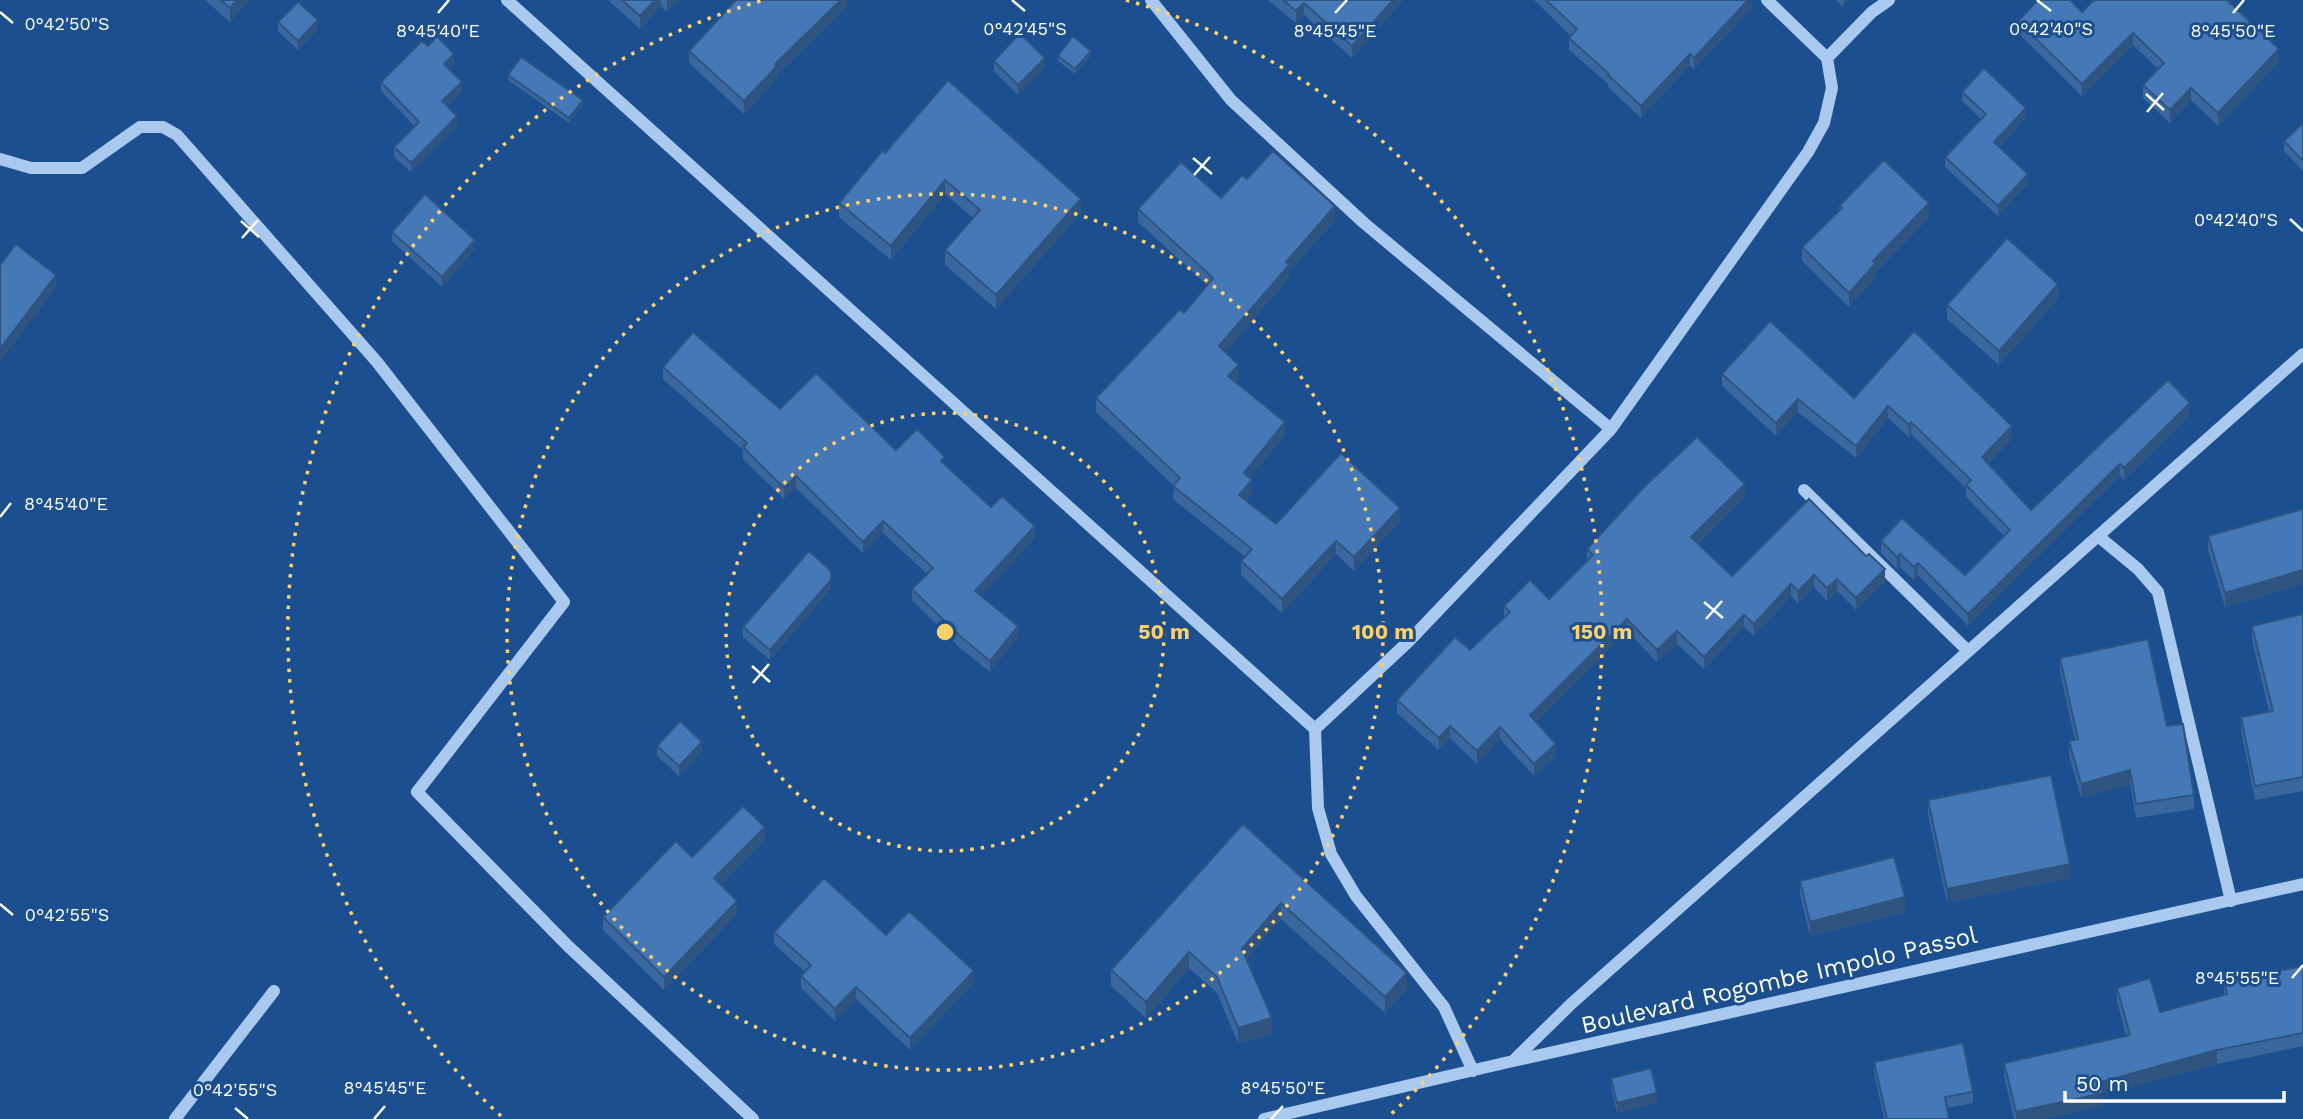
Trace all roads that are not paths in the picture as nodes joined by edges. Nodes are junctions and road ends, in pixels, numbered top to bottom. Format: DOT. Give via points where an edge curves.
graph roads {
  1 [pos="507,0"];
  2 [pos="1151,0"];
  3 [pos="1767,0"];
  4 [pos="1889,0"];
  5 [pos="1827,58"];
  6 [pos="0,159"];
  7 [pos="2303,354"];
  8 [pos="1611,429"];
  9 [pos="1804,490"];
  10 [pos="2098,536"];
  11 [pos="1968,651"];
  12 [pos="1315,729"];
  13 [pos="2303,884"];
  14 [pos="2231,901"];
  15 [pos="274,991"];
  16 [pos="1513,1061"];
  17 [pos="1473,1071"];
  18 [pos="175,1119"];
  19 [pos="753,1119"];
  20 [pos="1264,1119"];
  1 -- 12 [label="street"];
  2 -- 8 [label="street" via="1231,100 1364,223"];
  3 -- 5 [label="street"];
  4 -- 5 [label="street"];
  5 -- 8 [label="street" via="1832,88 1824,123 1808,152"];
  6 -- 19 [label="street" via="31,168 82,168 140,127 163,128 177,135 386,373 564,602 418,792 568,946"];
  7 -- 10 [label="street"];
  8 -- 12 [label="street" via="1409,641"];
  9 -- 11 [label="street"];
  10 -- 11 [label="street"];
  10 -- 14 [label="street" via="2158,592"];
  11 -- 16 [label="street" via="1571,1004"];
  12 -- 17 [label="street" via="1318,808 1331,854 1356,896 1444,1007"];
  13 -- 14 [label="street, Boulevard Rogombe Impolo Passol"];
  14 -- 16 [label="street, Boulevard Rogombe Impolo Passol"];
  15 -- 18 [label="street"];
  16 -- 17 [label="street, Boulevard Rogombe Impolo Passol"];
  17 -- 20 [label="street, Boulevard Rogombe Impolo Passol"];
}
